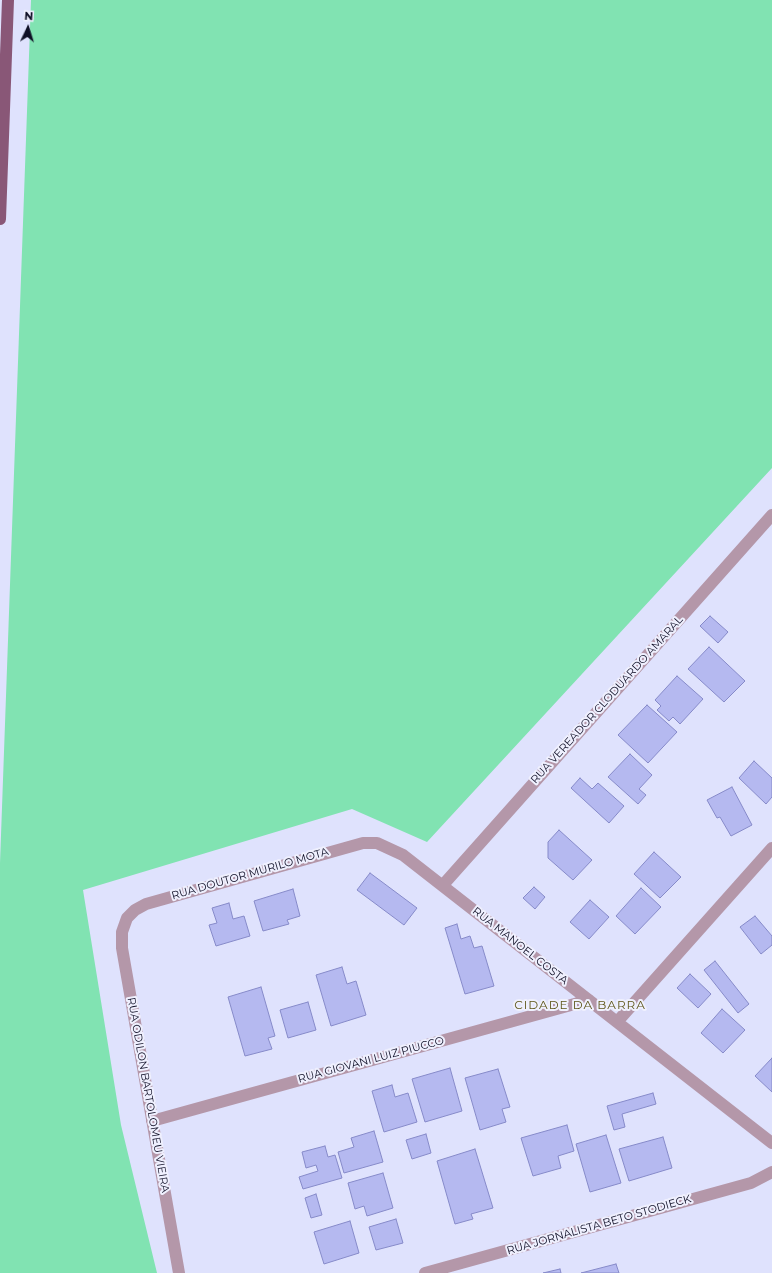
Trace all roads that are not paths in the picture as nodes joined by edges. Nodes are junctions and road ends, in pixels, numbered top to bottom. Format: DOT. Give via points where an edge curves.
graph roads {
  1 [pos="8,0"];
  2 [pos="0,219"];
  3 [pos="772,515"];
  4 [pos="377,843"];
  5 [pos="772,848"];
  6 [pos="443,885"];
  7 [pos="127,918"];
  8 [pos="589,1000"];
  9 [pos="617,1022"];
  10 [pos="152,1121"];
  11 [pos="772,1144"];
  12 [pos="772,1172"];
  13 [pos="450,1270"];
  14 [pos="179,1273"];
  15 [pos="425,1273"];
  1 -- 2 [label="main road"];
  3 -- 6 [label="street, RUA VEREADOR CLODUARDO AMARAL"];
  4 -- 6 [label="street, RUA MANOEL COSTA" via="403,855"];
  4 -- 7 [label="street, RUA DOUTOR MURILO MOTA" via="349,846 146,904"];
  5 -- 9 [label="street"];
  6 -- 8 [label="street, RUA MANOEL COSTA"];
  7 -- 10 [label="street, RUA ODILON BARTOLOMEU VIEIRA" via="122,932 122,948"];
  8 -- 9 [label="street, RUA MANOEL COSTA"];
  8 -- 10 [label="street, RUA GIOVANI LUIZ PIUCCO"];
  9 -- 11 [label="street, RUA MANOEL COSTA"];
  10 -- 14 [label="street, RUA ODILON BARTOLOMEU VIEIRA"];
  12 -- 13 [label="street, RUA JORNALISTA BETO STODIECK" via="751,1182"];
  13 -- 15 [label="street, RUA JORNALISTA BETO STODIECK"];
}
